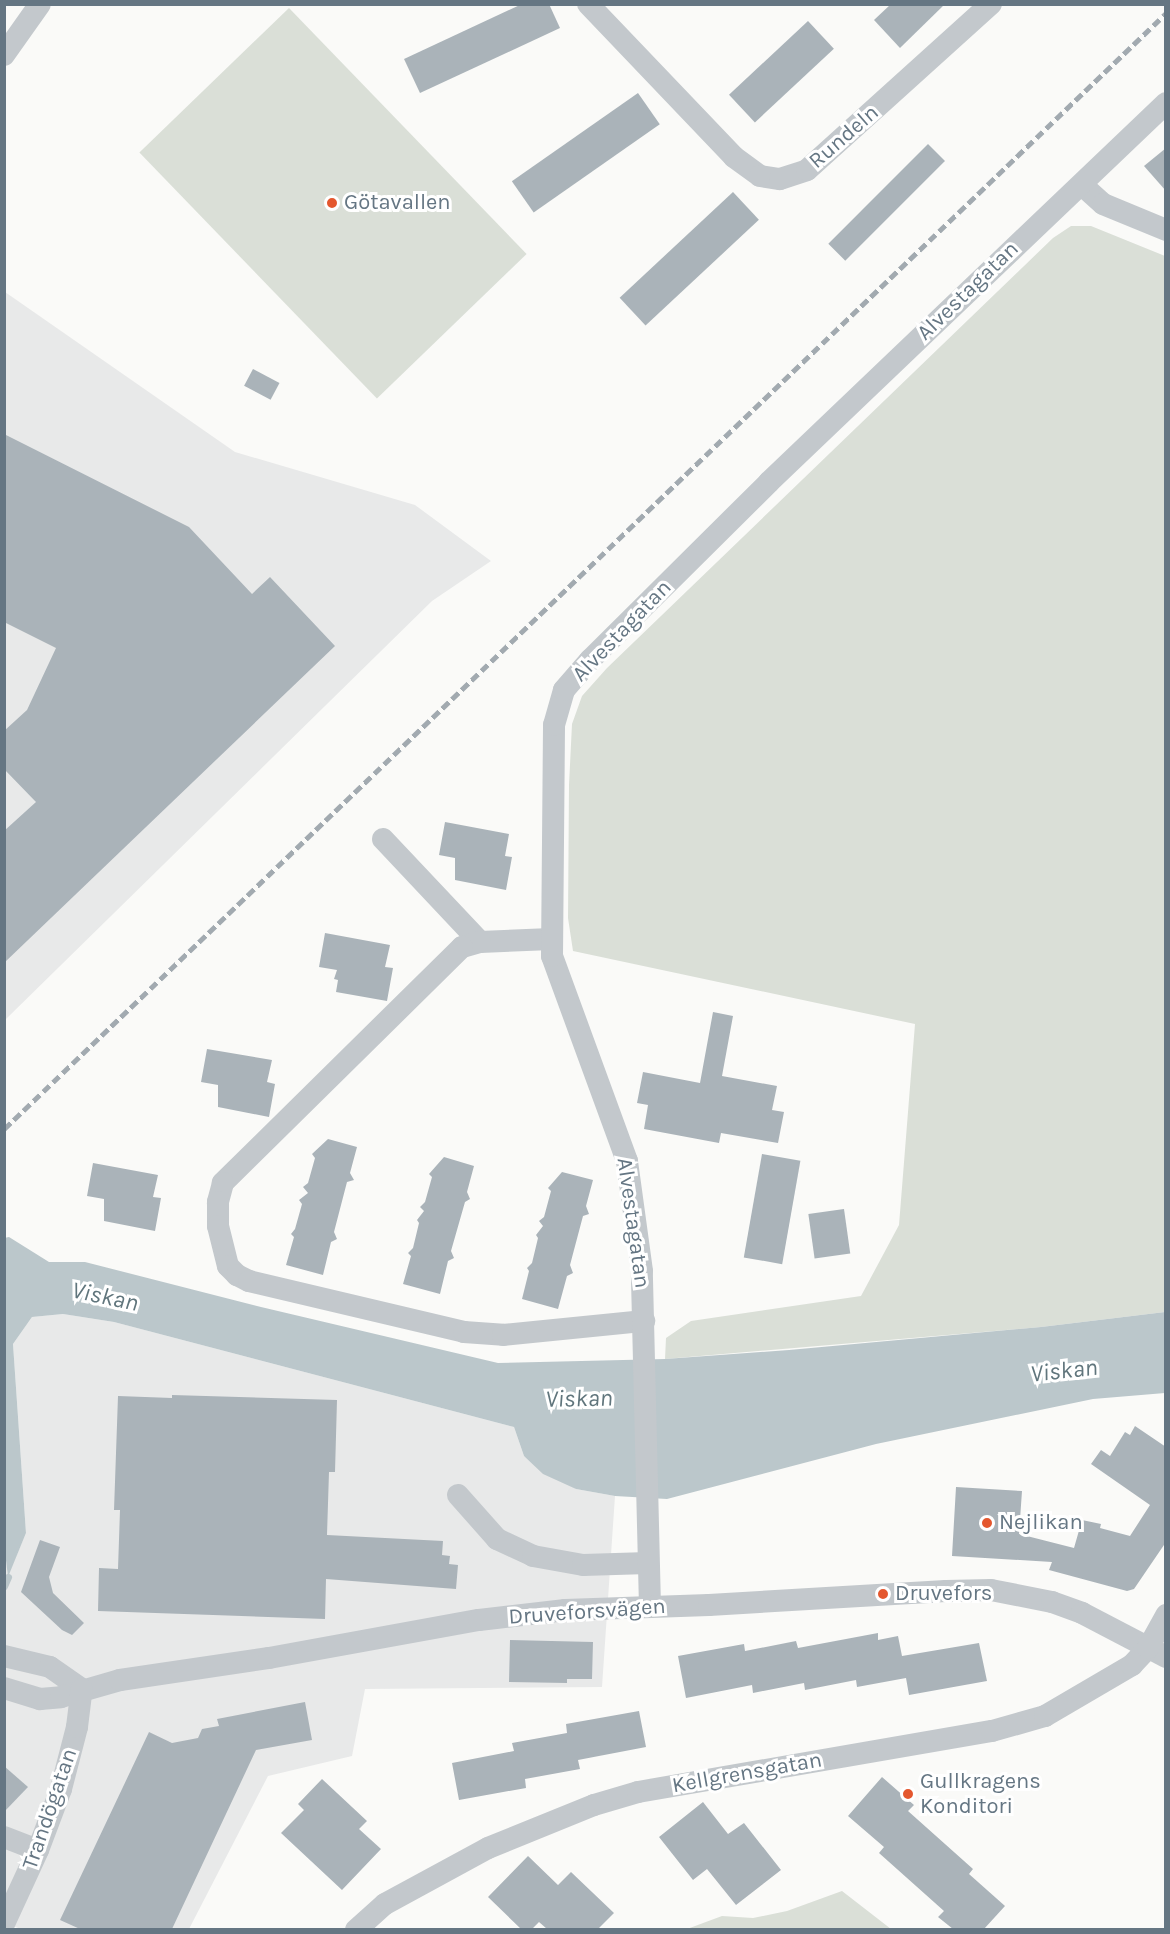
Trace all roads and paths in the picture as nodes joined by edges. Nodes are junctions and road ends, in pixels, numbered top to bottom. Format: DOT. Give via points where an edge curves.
graph roads {
  1 [pos="40,4"];
  2 [pos="588,4"];
  3 [pos="991,4"];
  4 [pos="4,55"];
  5 [pos="1166,103"];
  6 [pos="1082,185"];
  7 [pos="1166,230"];
  8 [pos="383,839"];
  9 [pos="551,939"];
  10 [pos="480,942"];
  11 [pos="644,1321"];
  12 [pos="458,1495"];
  13 [pos="648,1563"];
  14 [pos="650,1607"];
  15 [pos="1166,1616"];
  16 [pos="1157,1653"];
  17 [pos="4,1656"];
  18 [pos="4,1688"];
  19 [pos="82,1689"];
  20 [pos="4,1837"];
  21 [pos="38,1850"];
  22 [pos="4,1924"];
  23 [pos="356,1929"];
  1 -- 4 [label="street"];
  2 -- 3 [label="street, Rundeln" via="734,157 760,176 780,179 807,170"];
  5 -- 6 [label="street, Alvestagatan"];
  6 -- 7 [label="street" via="1103,204"];
  6 -- 9 [label="street, Alvestagatan" via="769,482 564,690 554,725"];
  8 -- 10 [label="street"];
  9 -- 10 [label="street"];
  9 -- 11 [label="street, Alvestagatan" via="552,957 627,1161 642,1271"];
  10 -- 11 [label="street" via="462,947 223,1183 218,1226 228,1266 249,1281 464,1332 503,1335"];
  11 -- 13 [label="street, Alvestagatan"];
  12 -- 13 [label="street" via="497,1539 533,1556 583,1565"];
  13 -- 14 [label="street"];
  14 -- 16 [label="street, Druveforsvägen" via="992,1590 1052,1602 1082,1613"];
  14 -- 19 [label="street, Druveforsvägen" via="565,1610 479,1620"];
  15 -- 16 [label="street, Kellgrensgatan"];
  16 -- 23 [label="street, Kellgrensgatan" via="1045,1716 992,1731 638,1792 594,1805 488,1848 385,1904"];
  17 -- 19 [label="street" via="51,1667"];
  18 -- 19 [label="street, Druveforsvägen" via="40,1699"];
  19 -- 21 [label="street, Trandögatan" via="61,1789"];
  20 -- 21 [label="street"];
  21 -- 22 [label="street, Trandögatan"];
}
